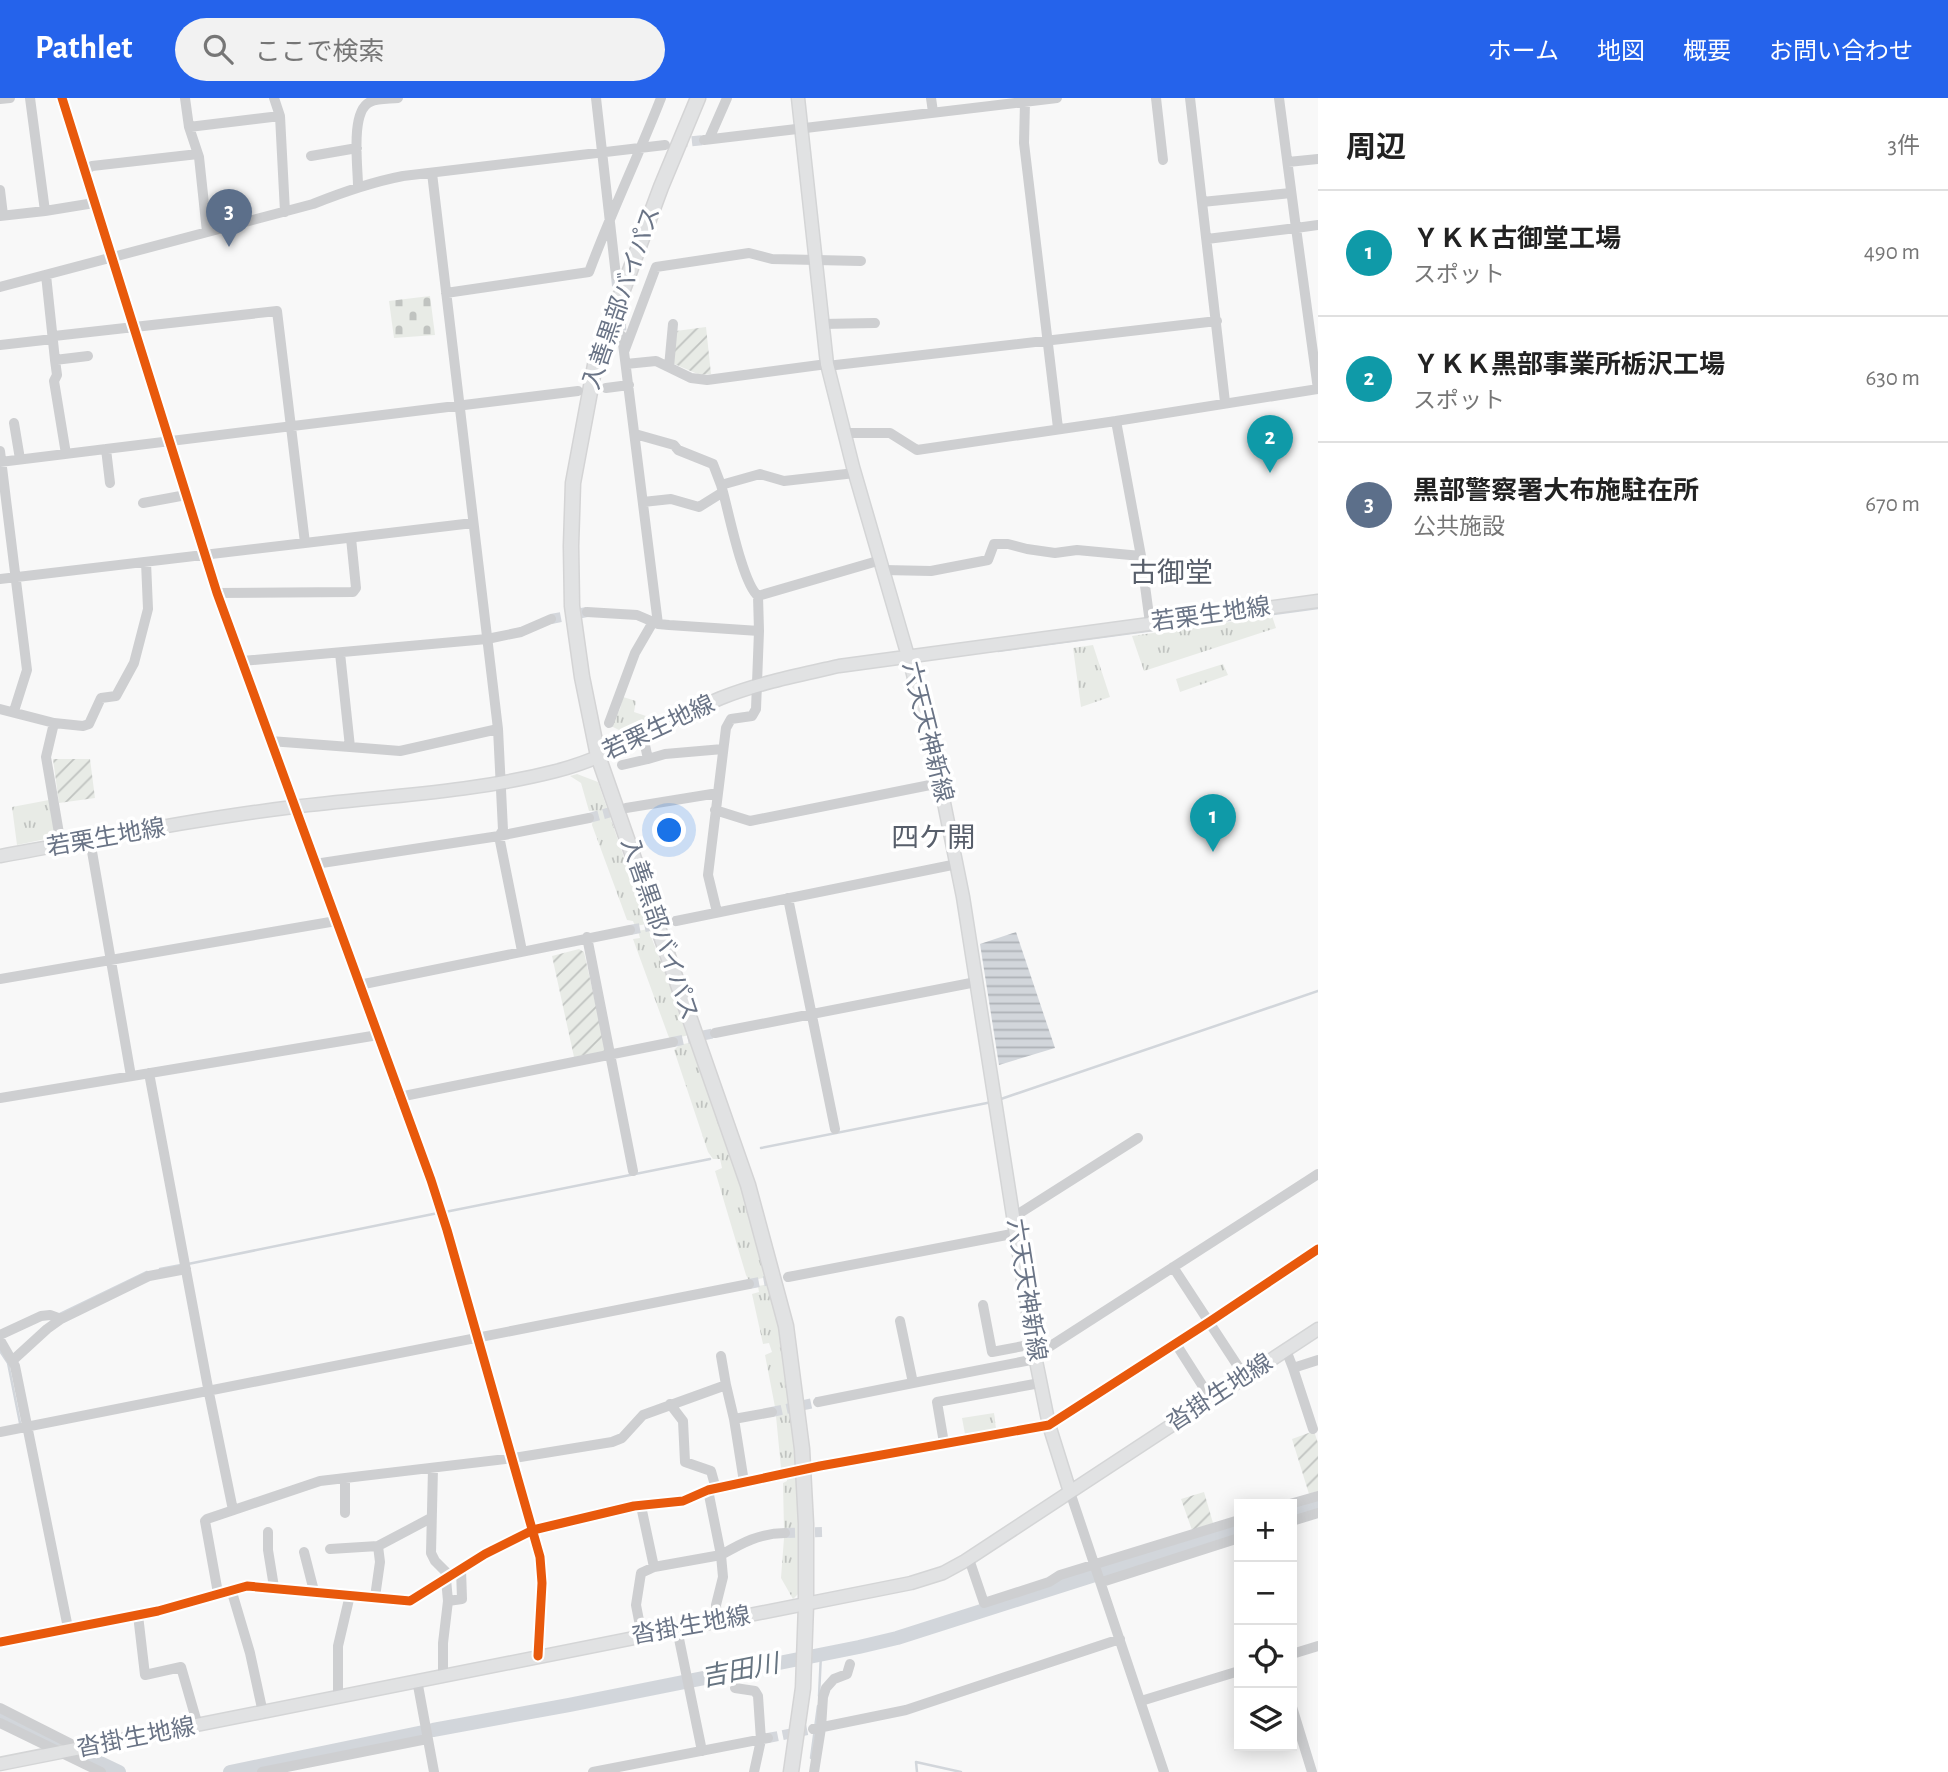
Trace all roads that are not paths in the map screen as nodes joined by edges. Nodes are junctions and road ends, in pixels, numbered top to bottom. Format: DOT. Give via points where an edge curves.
graph roads {
  1 [pos="10,98"];
  2 [pos="30,98"];
  3 [pos="62,98"];
  4 [pos="185,98"];
  5 [pos="274,98"];
  6 [pos="398,98"];
  7 [pos="596,98"];
  8 [pos="661,98"];
  9 [pos="698,98"];
  10 [pos="727,98"];
  11 [pos="798,98"];
  12 [pos="931,98"];
  13 [pos="1057,98"];
  14 [pos="1156,98"];
  15 [pos="1190,98"];
  16 [pos="1279,98"];
  17 [pos="0,99"];
  18 [pos="1022,101"];
  19 [pos="933,112"];
  20 [pos="280,116"];
  21 [pos="189,127"];
  22 [pos="800,128"];
  23 [pos="665,145"];
  24 [pos="357,148"];
  25 [pos="641,148"];
  26 [pos="602,152"];
  27 [pos="198,154"];
  28 [pos="311,156"];
  29 [pos="1318,159"];
  30 [pos="1163,160"];
  31 [pos="1287,162"];
  32 [pos="84,171"];
  33 [pos="432,173"];
  34 [pos="358,186"];
  35 [pos="0,190"];
  36 [pos="1291,193"];
  37 [pos="1202,202"];
  38 [pos="94,203"];
  39 [pos="45,211"];
  40 [pos="285,212"];
  41 [pos="2,216"];
  42 [pos="609,217"];
  43 [pos="1318,225"];
  44 [pos="1296,228"];
  45 [pos="207,232"];
  46 [pos="1206,239"];
  47 [pos="111,258"];
  48 [pos="815,260"];
  49 [pos="861,261"];
  50 [pos="46,275"];
  51 [pos="615,276"];
  52 [pos="0,286"];
  53 [pos="446,293"];
  54 [pos="1217,321"];
  55 [pos="875,323"];
  56 [pos="673,324"];
  57 [pos="822,324"];
  58 [pos="134,328"];
  59 [pos="622,336"];
  60 [pos="54,337"];
  61 [pos="1048,339"];
  62 [pos="0,345"];
  63 [pos="624,352"];
  64 [pos="88,356"];
  65 [pos="55,360"];
  66 [pos="1316,360"];
  67 [pos="626,365"];
  68 [pos="827,365"];
  69 [pos="669,367"];
  70 [pos="629,385"];
  71 [pos="606,388"];
  72 [pos="578,391"];
  73 [pos="1225,402"];
  74 [pos="460,405"];
  75 [pos="1116,421"];
  76 [pos="14,423"];
  77 [pos="292,426"];
  78 [pos="1058,428"];
  79 [pos="844,433"];
  80 [pos="635,434"];
  81 [pos="170,441"];
  82 [pos="106,449"];
  83 [pos="66,454"];
  84 [pos="0,458"];
  85 [pos="20,459"];
  86 [pos="855,473"];
  87 [pos="110,483"];
  88 [pos="722,488"];
  89 [pos="186,495"];
  90 [pos="643,502"];
  91 [pos="142,503"];
  92 [pos="473,523"];
  93 [pos="351,538"];
  94 [pos="305,543"];
  95 [pos="205,554"];
  96 [pos="1141,556"];
  97 [pos="146,562"];
  98 [pos="883,565"];
  99 [pos="15,577"];
  100 [pos="0,579"];
  101 [pos="217,593"];
  102 [pos="758,596"];
  103 [pos="1318,601"];
  104 [pos="587,612"];
  105 [pos="551,619"];
  106 [pos="655,623"];
  107 [pos="1150,623"];
  108 [pos="759,631"];
  109 [pos="487,639"];
  110 [pos="340,653"];
  111 [pos="909,656"];
  112 [pos="242,661"];
  113 [pos="757,687"];
  114 [pos="0,709"];
  115 [pos="14,711"];
  116 [pos="54,723"];
  117 [pos="609,723"];
  118 [pos="498,729"];
  119 [pos="643,736"];
  120 [pos="270,741"];
  121 [pos="350,747"];
  122 [pos="723,749"];
  123 [pos="598,757"];
  124 [pos="648,759"];
  125 [pos="622,765"];
  126 [pos="940,783"];
  127 [pos="501,784"];
  128 [pos="718,793"];
  129 [pos="294,807"];
  130 [pos="625,808"];
  131 [pos="715,810"];
  132 [pos="589,818"];
  133 [pos="499,836"];
  134 [pos="90,840"];
  135 [pos="61,845"];
  136 [pos="0,856"];
  137 [pos="315,864"];
  138 [pos="957,864"];
  139 [pos="788,898"];
  140 [pos="717,912"];
  141 [pos="336,921"];
  142 [pos="676,921"];
  143 [pos="630,930"];
  144 [pos="587,937"];
  145 [pos="522,951"];
  146 [pos="111,960"];
  147 [pos="0,979"];
  148 [pos="976,982"];
  149 [pos="359,985"];
  150 [pos="811,1014"];
  151 [pos="715,1033"];
  152 [pos="378,1035"];
  153 [pos="673,1042"];
  154 [pos="610,1055"];
  155 [pos="149,1073"];
  156 [pos="131,1076"];
  157 [pos="399,1097"];
  158 [pos="0,1098"];
  159 [pos="835,1129"];
  160 [pos="1138,1138"];
  161 [pos="633,1171"];
  162 [pos="1318,1174"];
  163 [pos="1015,1216"];
  164 [pos="1017,1233"];
  165 [pos="1318,1250"];
  166 [pos="1173,1267"];
  167 [pos="186,1269"];
  168 [pos="788,1277"];
  169 [pos="749,1284"];
  170 [pos="983,1305"];
  171 [pos="61,1319"];
  172 [pos="900,1321"];
  173 [pos="1209,1322"];
  174 [pos="1318,1329"];
  175 [pos="0,1337"];
  176 [pos="478,1339"];
  177 [pos="1176,1344"];
  178 [pos="1286,1350"];
  179 [pos="1035,1353"];
  180 [pos="721,1356"];
  181 [pos="1318,1360"];
  182 [pos="12,1361"];
  183 [pos="1293,1368"];
  184 [pos="1245,1377"];
  185 [pos="913,1383"];
  186 [pos="1041,1383"];
  187 [pos="726,1385"];
  188 [pos="209,1393"];
  189 [pos="1211,1399"];
  190 [pos="818,1402"];
  191 [pos="670,1404"];
  192 [pos="772,1412"];
  193 [pos="734,1419"];
  194 [pos="1049,1425"];
  195 [pos="27,1427"];
  196 [pos="1313,1429"];
  197 [pos="0,1432"];
  198 [pos="944,1443"];
  199 [pos="514,1458"];
  200 [pos="820,1466"];
  201 [pos="433,1468"];
  202 [pos="779,1475"];
  203 [pos="345,1479"];
  204 [pos="744,1482"];
  205 [pos="712,1489"];
  206 [pos="1070,1492"];
  207 [pos="1318,1496"];
  208 [pos="1297,1502"];
  209 [pos="640,1506"];
  210 [pos="233,1510"];
  211 [pos="345,1513"];
  212 [pos="1318,1513"];
  213 [pos="431,1518"];
  214 [pos="1297,1519"];
  215 [pos="1234,1522"];
  216 [pos="533,1531"];
  217 [pos="268,1532"];
  218 [pos="785,1534"];
  219 [pos="1234,1540"];
  220 [pos="378,1546"];
  221 [pos="330,1549"];
  222 [pos="304,1552"];
  223 [pos="721,1555"];
  224 [pos="968,1559"];
  225 [pos="1096,1565"];
  226 [pos="654,1567"];
  227 [pos="461,1569"];
  228 [pos="448,1577"];
  229 [pos="1102,1581"];
  230 [pos="274,1587"];
  231 [pos="231,1589"];
  232 [pos="314,1591"];
  233 [pos="218,1593"];
  234 [pos="350,1595"];
  235 [pos="375,1597"];
  236 [pos="448,1601"];
  237 [pos="806,1605"];
  238 [pos="138,1615"];
  239 [pos="717,1622"];
  240 [pos="68,1628"];
  241 [pos="677,1629"];
  242 [pos="642,1636"];
  243 [pos="1120,1639"];
  244 [pos="0,1642"];
  245 [pos="1318,1646"];
  246 [pos="1297,1652"];
  247 [pos="538,1656"];
  248 [pos="850,1664"];
  249 [pos="1234,1673"];
  250 [pos="443,1675"];
  251 [pos="417,1680"];
  252 [pos="736,1688"];
  253 [pos="338,1697"];
  254 [pos="1141,1702"];
  255 [pos="0,1708"];
  256 [pos="263,1713"];
  257 [pos="0,1723"];
  258 [pos="1297,1723"];
  259 [pos="198,1726"];
  260 [pos="817,1728"];
  261 [pos="427,1739"];
  262 [pos="765,1739"];
  263 [pos="81,1749"];
  264 [pos="702,1751"];
  265 [pos="62,1752"];
  266 [pos="0,1763"];
  267 [pos="101,1772"];
  268 [pos="262,1772"];
  269 [pos="434,1772"];
  270 [pos="593,1772"];
  271 [pos="754,1772"];
  272 [pos="792,1772"];
  273 [pos="814,1772"];
  274 [pos="1164,1772"];
  275 [pos="1312,1772"];
  1 -- 17 [label="street"];
  2 -- 39 [label="street"];
  3 -- 32 [label="street"];
  4 -- 21 [label="street"];
  5 -- 20 [label="street"];
  6 -- 24 [label="street" via="369,102 360,111"];
  7 -- 26 [label="street"];
  8 -- 25 [label="street"];
  9 -- 123 [label="highway, 入善黒部バイパス" via="595,365 573,483 572,606"];
  10 -- 22 [label="street" via="707,140"];
  11 -- 22 [label="main road, 六天天神新線"];
  12 -- 19 [label="street"];
  13 -- 18 [label="street"];
  14 -- 30 [label="street"];
  15 -- 37 [label="street"];
  16 -- 31 [label="street"];
  18 -- 19 [label="street"];
  18 -- 61 [label="street"];
  19 -- 22 [label="street"];
  20 -- 21 [label="street"];
  20 -- 40 [label="street"];
  21 -- 27 [label="street"];
  22 -- 48 [label="main road, 六天天神新線"];
  23 -- 25 [label="street"];
  24 -- 28 [label="street"];
  24 -- 34 [label="street"];
  25 -- 26 [label="street"];
  25 -- 42 [label="street"];
  26 -- 33 [label="street"];
  26 -- 42 [label="street"];
  27 -- 32 [label="street" via="92,166"];
  27 -- 45 [label="street"];
  29 -- 31 [label="street"];
  31 -- 36 [label="street"];
  32 -- 38 [label="street"];
  33 -- 34 [label="street"];
  33 -- 53 [label="street"];
  34 -- 40 [label="street"];
  35 -- 41 [label="street"];
  36 -- 37 [label="street"];
  36 -- 44 [label="street"];
  37 -- 46 [label="street"];
  38 -- 39 [label="street"];
  38 -- 47 [label="street"];
  39 -- 41 [label="street"];
  40 -- 45 [label="street"];
  42 -- 51 [label="street"];
  42 -- 53 [label="street" via="589,272"];
  43 -- 44 [label="street"];
  44 -- 46 [label="street"];
  44 -- 66 [label="street"];
  45 -- 47 [label="street"];
  46 -- 54 [label="street"];
  47 -- 50 [label="street"];
  47 -- 58 [label="street"];
  48 -- 49 [label="street"];
  48 -- 57 [label="main road, 六天天神新線"];
  48 -- 63 [label="street" via="772,259 749,253 656,267"];
  50 -- 52 [label="street"];
  50 -- 60 [label="street"];
  53 -- 74 [label="street"];
  54 -- 61 [label="street"];
  54 -- 73 [label="street"];
  55 -- 57 [label="street"];
  56 -- 69 [label="street"];
  57 -- 68 [label="main road, 六天天神新線"];
  58 -- 60 [label="street"];
  58 -- 77 [label="street" via="277,311"];
  58 -- 81 [label="street"];
  59 -- 63 [label="street"];
  60 -- 62 [label="street"];
  60 -- 65 [label="street"];
  61 -- 68 [label="street"];
  61 -- 78 [label="street"];
  63 -- 67 [label="street"];
  64 -- 65 [label="street"];
  65 -- 83 [label="street"];
  66 -- 73 [label="street" via="1318,389"];
  67 -- 69 [label="street" via="656,361"];
  67 -- 70 [label="street"];
  68 -- 69 [label="street" via="707,380"];
  68 -- 79 [label="main road, 六天天神新線"];
  70 -- 71 [label="street"];
  70 -- 80 [label="street"];
  72 -- 74 [label="street"];
  73 -- 75 [label="street"];
  74 -- 77 [label="street"];
  74 -- 92 [label="street"];
  75 -- 78 [label="street"];
  75 -- 96 [label="street"];
  76 -- 85 [label="street"];
  77 -- 81 [label="street"];
  77 -- 94 [label="street"];
  78 -- 79 [label="street" via="917,450 890,433"];
  79 -- 86 [label="main road, 六天天神新線"];
  80 -- 88 [label="street" via="674,444 678,450 713,464"];
  80 -- 90 [label="street"];
  81 -- 82 [label="street"];
  81 -- 89 [label="street"];
  82 -- 83 [label="street"];
  82 -- 87 [label="street"];
  83 -- 85 [label="street"];
  84 -- 85 [label="street"];
  84 -- 99 [label="street"];
  86 -- 88 [label="street" via="783,481 760,474"];
  86 -- 98 [label="main road, 六天天神新線"];
  88 -- 90 [label="street" via="699,507 671,499"];
  88 -- 102 [label="street" via="743,566"];
  89 -- 91 [label="street"];
  89 -- 95 [label="street"];
  90 -- 106 [label="street"];
  92 -- 93 [label="street"];
  92 -- 109 [label="street"];
  93 -- 94 [label="street"];
  93 -- 101 [label="street" via="353,592"];
  94 -- 95 [label="street"];
  95 -- 97 [label="street"];
  95 -- 101 [label="street"];
  96 -- 98 [label="street" via="1077,550 1055,553 994,544 988,560 931,571"];
  96 -- 107 [label="street"];
  97 -- 99 [label="street"];
  97 -- 116 [label="street" via="148,609 134,663 116,696 101,698 89,724"];
  98 -- 102 [label="street"];
  98 -- 111 [label="main road, 六天天神新線"];
  99 -- 100 [label="street"];
  99 -- 115 [label="street" via="27,670"];
  101 -- 112 [label="street"];
  102 -- 108 [label="street"];
  103 -- 107 [label="main road, 若栗生地線"];
  104 -- 106 [label="street" via="637,615"];
  105 -- 109 [label="street"];
  106 -- 108 [label="street"];
  106 -- 117 [label="street" via="635,653"];
  107 -- 111 [label="main road, 若栗生地線"];
  108 -- 113 [label="street"];
  109 -- 110 [label="street"];
  109 -- 118 [label="street"];
  110 -- 112 [label="street"];
  110 -- 121 [label="street"];
  111 -- 113 [label="main road, 若栗生地線" via="839,666"];
  111 -- 126 [label="main road, 六天天神新線"];
  112 -- 120 [label="street"];
  113 -- 119 [label="main road, 若栗生地線" via="722,698"];
  113 -- 122 [label="street" via="756,709 752,716 731,719"];
  114 -- 115 [label="street"];
  115 -- 116 [label="street"];
  116 -- 135 [label="street" via="46,757"];
  118 -- 121 [label="street" via="400,751"];
  118 -- 127 [label="street"];
  119 -- 123 [label="main road, 若栗生地線"];
  119 -- 124 [label="street"];
  120 -- 121 [label="street"];
  120 -- 129 [label="street"];
  122 -- 124 [label="street"];
  122 -- 128 [label="street"];
  123 -- 127 [label="main road, 若栗生地線"];
  123 -- 237 [label="highway, 入善黒部バイパス" via="770,1260 786,1326 802,1449"];
  124 -- 125 [label="street"];
  126 -- 131 [label="street" via="750,821"];
  126 -- 138 [label="main road, 六天天神新線"];
  127 -- 129 [label="main road, 若栗生地線"];
  127 -- 133 [label="street" via="503,830"];
  128 -- 130 [label="street"];
  128 -- 131 [label="street"];
  129 -- 134 [label="main road, 若栗生地線"];
  129 -- 137 [label="street"];
  131 -- 140 [label="street" via="708,875"];
  132 -- 133 [label="street"];
  133 -- 137 [label="street"];
  133 -- 145 [label="street"];
  134 -- 135 [label="main road, 若栗生地線"];
  134 -- 146 [label="street"];
  135 -- 136 [label="main road, 若栗生地線"];
  137 -- 141 [label="street"];
  138 -- 139 [label="street"];
  138 -- 148 [label="main road, 六天天神新線"];
  139 -- 140 [label="street"];
  139 -- 150 [label="street"];
  140 -- 142 [label="street"];
  141 -- 146 [label="street"];
  141 -- 149 [label="street"];
  143 -- 144 [label="street"];
  144 -- 145 [label="street"];
  144 -- 154 [label="street"];
  145 -- 149 [label="street"];
  146 -- 147 [label="street"];
  146 -- 156 [label="street"];
  148 -- 150 [label="street"];
  148 -- 163 [label="main road, 六天天神新線"];
  149 -- 152 [label="street"];
  150 -- 151 [label="street"];
  150 -- 159 [label="street"];
  152 -- 155 [label="street"];
  152 -- 157 [label="street"];
  153 -- 154 [label="street"];
  154 -- 157 [label="street"];
  154 -- 161 [label="street"];
  155 -- 156 [label="street"];
  155 -- 167 [label="street"];
  156 -- 158 [label="street"];
  157 -- 176 [label="street" via="431,1180"];
  160 -- 163 [label="street"];
  162 -- 166 [label="street"];
  163 -- 164 [label="main road, 六天天神新線"];
  164 -- 168 [label="street"];
  164 -- 179 [label="main road, 六天天神新線"];
  165 -- 173 [label="street"];
  166 -- 173 [label="street"];
  166 -- 179 [label="street"];
  167 -- 171 [label="street" via="149,1276"];
  167 -- 188 [label="street"];
  169 -- 176 [label="street"];
  170 -- 179 [label="street" via="992,1352"];
  171 -- 175 [label="street" via="41,1316"];
  171 -- 182 [label="street"];
  172 -- 185 [label="street"];
  173 -- 177 [label="street"];
  173 -- 184 [label="street"];
  174 -- 178 [label="main road, 沓掛生地線"];
  175 -- 182 [label="street"];
  176 -- 188 [label="street"];
  176 -- 199 [label="street"];
  177 -- 189 [label="street"];
  177 -- 194 [label="street"];
  178 -- 183 [label="street"];
  178 -- 184 [label="main road, 沓掛生地線"];
  179 -- 185 [label="street"];
  179 -- 186 [label="main road, 六天天神新線"];
  180 -- 187 [label="street"];
  181 -- 183 [label="street"];
  182 -- 195 [label="street"];
  183 -- 196 [label="street"];
  184 -- 189 [label="main road, 沓掛生地線"];
  185 -- 190 [label="street"];
  186 -- 194 [label="main road, 六天天神新線"];
  186 -- 198 [label="street" via="937,1402"];
  187 -- 191 [label="street"];
  187 -- 193 [label="street"];
  188 -- 195 [label="street"];
  188 -- 210 [label="street"];
  189 -- 206 [label="main road, 沓掛生地線"];
  191 -- 199 [label="street" via="643,1415 622,1438 612,1442"];
  191 -- 205 [label="street" via="683,1421 685,1462 711,1471"];
  192 -- 193 [label="street"];
  193 -- 204 [label="street"];
  194 -- 198 [label="street"];
  194 -- 206 [label="main road, 六天天神新線"];
  195 -- 197 [label="street"];
  195 -- 240 [label="street"];
  198 -- 200 [label="street"];
  199 -- 201 [label="street"];
  199 -- 216 [label="street"];
  201 -- 203 [label="street"];
  201 -- 213 [label="street"];
  202 -- 204 [label="street"];
  203 -- 210 [label="street" via="320,1481"];
  203 -- 211 [label="street"];
  204 -- 205 [label="street"];
  205 -- 209 [label="street" via="683,1501"];
  205 -- 223 [label="street"];
  206 -- 224 [label="main road, 沓掛生地線"];
  206 -- 225 [label="street"];
  207 -- 208 [label="street"];
  209 -- 216 [label="street"];
  209 -- 226 [label="street"];
  210 -- 233 [label="street" via="205,1521"];
  212 -- 214 [label="street"];
  213 -- 220 [label="street"];
  213 -- 228 [label="street" via="431,1553"];
  215 -- 225 [label="street"];
  216 -- 227 [label="street"];
  216 -- 247 [label="street" via="542,1583"];
  217 -- 230 [label="street"];
  218 -- 223 [label="street" via="768,1533"];
  219 -- 229 [label="street"];
  220 -- 221 [label="street"];
  220 -- 235 [label="street"];
  222 -- 232 [label="street"];
  223 -- 226 [label="street"];
  223 -- 239 [label="street"];
  224 -- 225 [label="street" via="984,1603"];
  224 -- 237 [label="main road, 沓掛生地線" via="911,1583"];
  225 -- 229 [label="street"];
  226 -- 242 [label="street" via="641,1573 636,1605"];
  227 -- 228 [label="street"];
  227 -- 236 [label="street" via="462,1599"];
  228 -- 235 [label="street" via="410,1601"];
  228 -- 236 [label="street"];
  229 -- 243 [label="street"];
  230 -- 231 [label="street"];
  230 -- 232 [label="street"];
  231 -- 233 [label="street"];
  231 -- 256 [label="street"];
  232 -- 234 [label="street"];
  233 -- 238 [label="street"];
  234 -- 235 [label="street"];
  234 -- 253 [label="street" via="338,1646"];
  236 -- 250 [label="street"];
  237 -- 239 [label="main road, 沓掛生地線"];
  237 -- 272 [label="highway, 入善黒部バイパス" via="803,1688"];
  238 -- 240 [label="street"];
  238 -- 259 [label="street" via="145,1675 181,1667"];
  239 -- 241 [label="main road, 沓掛生地線"];
  240 -- 244 [label="street"];
  241 -- 242 [label="main road, 沓掛生地線"];
  241 -- 264 [label="street"];
  242 -- 247 [label="main road, 沓掛生地線"];
  243 -- 254 [label="street"];
  243 -- 260 [label="street" via="906,1710"];
  245 -- 246 [label="street"];
  247 -- 250 [label="main road, 沓掛生地線"];
  248 -- 260 [label="street" via="847,1674 826,1688"];
  249 -- 254 [label="street"];
  250 -- 251 [label="main road, 沓掛生地線"];
  251 -- 253 [label="main road, 沓掛生地線"];
  251 -- 261 [label="street"];
  252 -- 262 [label="street" via="755,1691 758,1696"];
  253 -- 256 [label="main road, 沓掛生地線"];
  254 -- 274 [label="street"];
  255 -- 263 [label="street"];
  256 -- 259 [label="main road, 沓掛生地線"];
  257 -- 265 [label="street"];
  258 -- 275 [label="street"];
  259 -- 263 [label="main road, 沓掛生地線"];
  260 -- 273 [label="street"];
  261 -- 268 [label="street"];
  261 -- 269 [label="street"];
  262 -- 264 [label="street"];
  262 -- 271 [label="street"];
  263 -- 265 [label="main road, 沓掛生地線"];
  264 -- 270 [label="street"];
  265 -- 266 [label="main road, 沓掛生地線"];
  265 -- 267 [label="street"];
}
